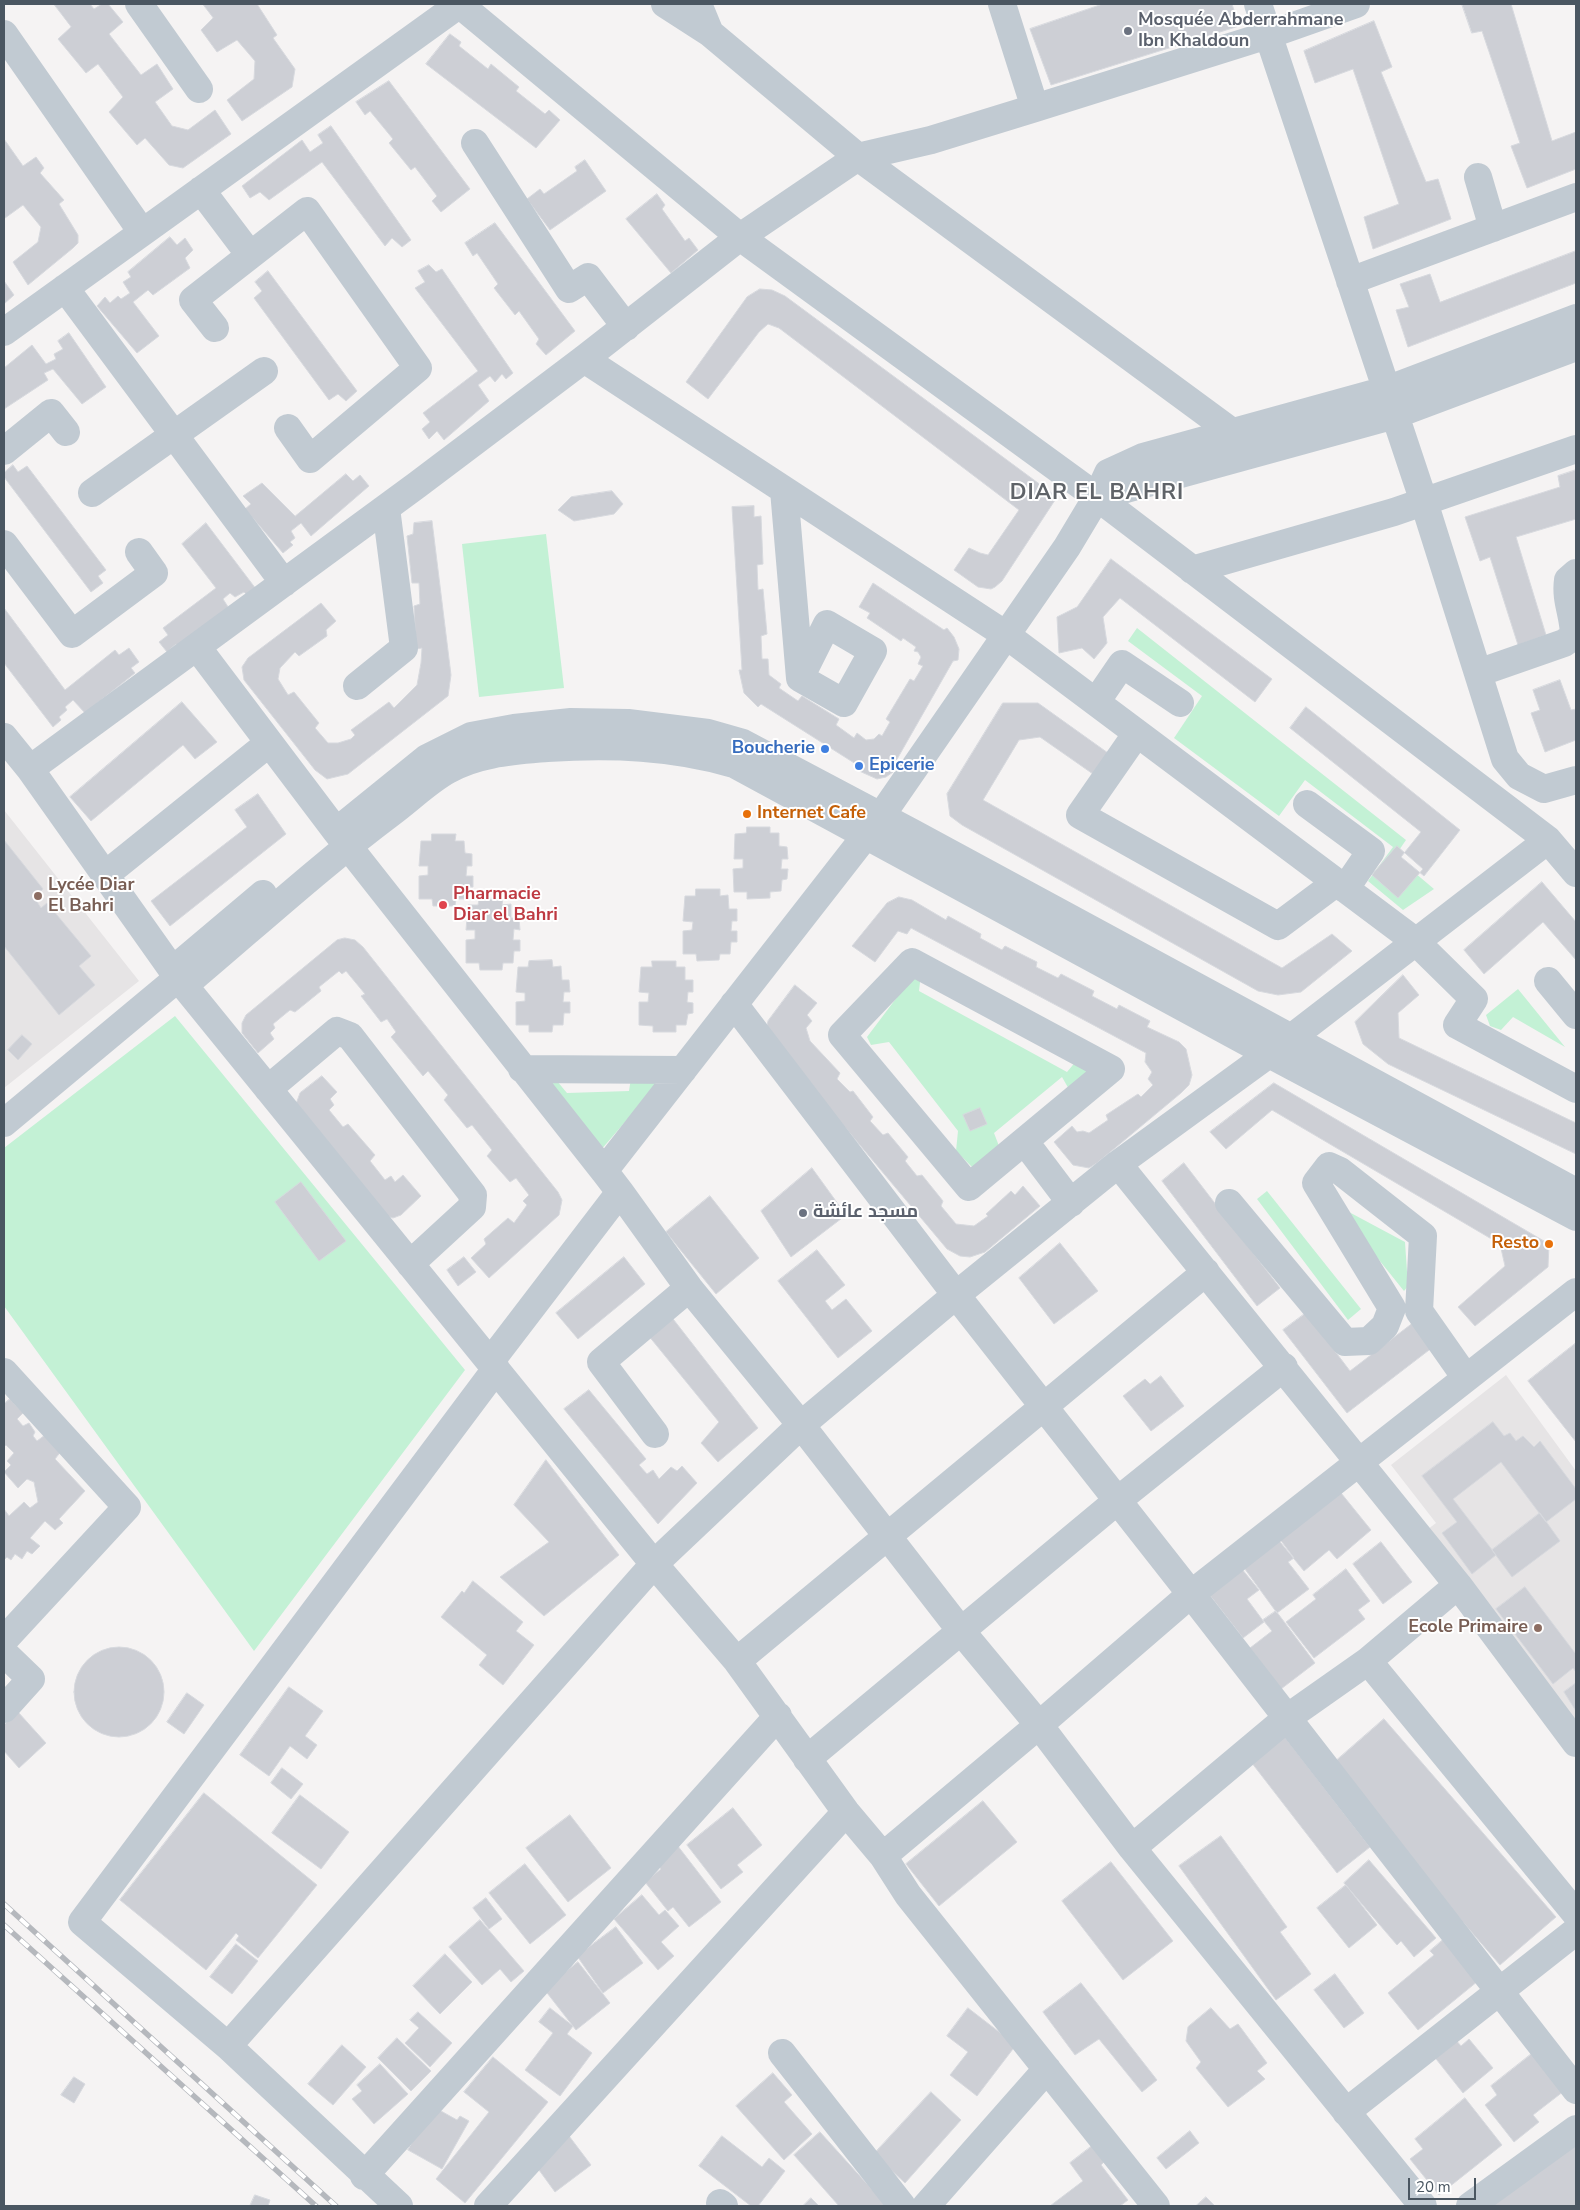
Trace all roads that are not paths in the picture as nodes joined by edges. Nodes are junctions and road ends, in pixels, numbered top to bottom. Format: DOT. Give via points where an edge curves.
graph roads {
  1 [pos="139,4"];
  2 [pos="459,4"];
  3 [pos="665,4"];
  4 [pos="698,4"];
  5 [pos="1002,4"];
  6 [pos="1258,4"];
  7 [pos="1356,4"];
  8 [pos="710,33"];
  9 [pos="4,34"];
  10 [pos="1268,35"];
  11 [pos="199,89"];
  12 [pos="1035,108"];
  13 [pos="475,143"];
  14 [pos="858,157"];
  15 [pos="1477,177"];
  16 [pos="200,190"];
  17 [pos="1576,197"];
  18 [pos="1493,228"];
  19 [pos="142,232"];
  20 [pos="740,237"];
  21 [pos="250,256"];
  22 [pos="1350,281"];
  23 [pos="65,288"];
  24 [pos="1576,318"];
  25 [pos="626,326"];
  26 [pos="215,328"];
  27 [pos="4,332"];
  28 [pos="1576,347"];
  29 [pos="584,359"];
  30 [pos="264,372"];
  31 [pos="1390,403"];
  32 [pos="288,428"];
  33 [pos="66,432"];
  34 [pos="1232,432"];
  35 [pos="174,435"];
  36 [pos="1576,449"];
  37 [pos="4,451"];
  38 [pos="784,490"];
  39 [pos="92,493"];
  40 [pos="1097,497"];
  41 [pos="1424,502"];
  42 [pos="386,508"];
  43 [pos="4,544"];
  44 [pos="139,552"];
  45 [pos="1192,570"];
  46 [pos="1576,573"];
  47 [pos="284,582"];
  48 [pos="1006,635"];
  49 [pos="197,647"];
  50 [pos="1478,673"];
  51 [pos="800,678"];
  52 [pos="357,686"];
  53 [pos="1096,702"];
  54 [pos="1180,703"];
  55 [pos="1137,733"];
  56 [pos="4,737"];
  57 [pos="268,743"];
  58 [pos="30,769"];
  59 [pos="1576,780"];
  60 [pos="1307,804"];
  61 [pos="873,826"];
  62 [pos="341,839"];
  63 [pos="1548,840"];
  64 [pos="1576,873"];
  65 [pos="105,875"];
  66 [pos="1341,886"];
  67 [pos="1415,942"];
  68 [pos="178,978"];
  69 [pos="1548,980"];
  70 [pos="734,1004"];
  71 [pos="1576,1015"];
  72 [pos="1290,1038"];
  73 [pos="1269,1054"];
  74 [pos="522,1069"];
  75 [pos="683,1070"];
  76 [pos="268,1089"];
  77 [pos="1576,1089"];
  78 [pos="4,1123"];
  79 [pos="1025,1142"];
  80 [pos="1118,1164"];
  81 [pos="612,1181"];
  82 [pos="1576,1192"];
  83 [pos="1071,1203"];
  84 [pos="1229,1203"];
  85 [pos="1576,1217"];
  86 [pos="410,1264"];
  87 [pos="1206,1272"];
  88 [pos="689,1288"];
  89 [pos="1576,1292"];
  90 [pos="956,1295"];
  91 [pos="1392,1308"];
  92 [pos="1419,1311"];
  93 [pos="493,1366"];
  94 [pos="1284,1368"];
  95 [pos="4,1372"];
  96 [pos="1466,1378"];
  97 [pos="1044,1407"];
  98 [pos="801,1425"];
  99 [pos="655,1434"];
  100 [pos="1360,1461"];
  101 [pos="1117,1501"];
  102 [pos="888,1536"];
  103 [pos="654,1564"];
  104 [pos="1458,1585"];
  105 [pos="1191,1594"];
  106 [pos="961,1631"];
  107 [pos="4,1640"];
  108 [pos="4,1653"];
  109 [pos="738,1661"];
  110 [pos="1368,1661"];
  111 [pos="4,1709"];
  112 [pos="778,1716"];
  113 [pos="1287,1718"];
  114 [pos="1040,1725"];
  115 [pos="1576,1743"];
  116 [pos="807,1759"];
  117 [pos="846,1812"];
  118 [pos="1132,1848"];
  119 [pos="882,1856"];
  120 [pos="1576,1914"];
  121 [pos="1576,1931"];
  122 [pos="1501,1992"];
  123 [pos="228,2046"];
  124 [pos="782,2053"];
  125 [pos="1046,2069"];
  126 [pos="1576,2090"];
  127 [pos="1346,2112"];
  128 [pos="1576,2129"];
  129 [pos="364,2176"];
  130 [pos="399,2206"];
  131 [pos="488,2206"];
  132 [pos="902,2206"];
  133 [pos="926,2206"];
  134 [pos="1156,2206"];
  135 [pos="1423,2206"];
  136 [pos="1470,2206"];
  1 -- 11 [label="street"];
  2 -- 16 [label="street"];
  2 -- 20 [label="street"];
  3 -- 8 [label="street"];
  4 -- 8 [label="street"];
  5 -- 12 [label="street"];
  6 -- 10 [label="street"];
  7 -- 10 [label="street"];
  8 -- 14 [label="street"];
  9 -- 19 [label="street"];
  10 -- 12 [label="street"];
  10 -- 22 [label="street"];
  12 -- 14 [label="street" via="931,140"];
  13 -- 25 [label="street" via="570,289 588,277"];
  14 -- 20 [label="street"];
  14 -- 34 [label="street"];
  15 -- 18 [label="street"];
  16 -- 19 [label="street"];
  16 -- 21 [label="street"];
  17 -- 18 [label="street"];
  18 -- 22 [label="street"];
  19 -- 23 [label="street"];
  20 -- 25 [label="street"];
  20 -- 40 [label="street"];
  21 -- 26 [label="street" via="193,300"];
  21 -- 32 [label="street" via="307,211 418,368 310,459"];
  22 -- 31 [label="street"];
  23 -- 27 [label="street"];
  23 -- 35 [label="street"];
  24 -- 31 [label="street"];
  25 -- 29 [label="street"];
  28 -- 31 [label="street"];
  29 -- 38 [label="street"];
  29 -- 42 [label="street"];
  30 -- 35 [label="street"];
  31 -- 34 [label="street"];
  31 -- 40 [label="street"];
  31 -- 41 [label="street"];
  33 -- 37 [label="street" via="51,413"];
  34 -- 40 [label="street" via="1143,457 1108,473"];
  35 -- 39 [label="street"];
  35 -- 47 [label="street"];
  36 -- 41 [label="street"];
  38 -- 48 [label="street"];
  38 -- 51 [label="street"];
  40 -- 45 [label="street"];
  40 -- 48 [label="street"];
  41 -- 45 [label="street"];
  41 -- 50 [label="street"];
  42 -- 47 [label="street"];
  42 -- 52 [label="street" via="404,648"];
  43 -- 44 [label="street" via="72,634 154,573"];
  45 -- 63 [label="street"];
  46 -- 50 [label="street" via="1568,580 1566,595 1574,622 1574,636 1564,643"];
  47 -- 49 [label="street"];
  48 -- 53 [label="street"];
  48 -- 61 [label="street"];
  49 -- 57 [label="street"];
  49 -- 58 [label="street"];
  50 -- 59 [label="street" via="1505,758 1519,776 1544,789"];
  53 -- 54 [label="street" via="1122,664"];
  53 -- 55 [label="street"];
  55 -- 66 [label="street"];
  55 -- 66 [label="street" via="1080,815 1278,926"];
  56 -- 58 [label="street"];
  57 -- 62 [label="street"];
  57 -- 65 [label="street"];
  58 -- 65 [label="street"];
  60 -- 66 [label="street" via="1371,851"];
  61 -- 62 [label="street" via="743,744 708,733 668,727 571,722 471,736 427,758"];
  61 -- 70 [label="street"];
  61 -- 72 [label="street"];
  61 -- 73 [label="street"];
  62 -- 68 [label="street" via="180,964"];
  62 -- 74 [label="street"];
  63 -- 64 [label="street"];
  63 -- 67 [label="street"];
  65 -- 68 [label="street"];
  66 -- 67 [label="street"];
  67 -- 72 [label="street"];
  67 -- 77 [label="street" via="1474,999 1457,1025"];
  68 -- 76 [label="street"];
  68 -- 78 [label="street"];
  69 -- 71 [label="street"];
  70 -- 75 [label="street"];
  70 -- 90 [label="street"];
  72 -- 73 [label="street"];
  72 -- 82 [label="street"];
  73 -- 80 [label="street"];
  73 -- 85 [label="street"];
  74 -- 75 [label="street"];
  74 -- 81 [label="street"];
  75 -- 81 [label="street"];
  76 -- 86 [label="street"];
  76 -- 86 [label="street" via="337,1031 350,1036 473,1195 472,1207"];
  79 -- 79 [label="street" via="969,1187 842,1035 912,962 1111,1069"];
  79 -- 83 [label="street"];
  80 -- 83 [label="street"];
  80 -- 87 [label="street"];
  81 -- 88 [label="street"];
  81 -- 93 [label="street"];
  83 -- 90 [label="street"];
  84 -- 91 [label="street" via="1345,1342 1369,1341 1385,1326"];
  86 -- 93 [label="street"];
  87 -- 94 [label="street"];
  87 -- 97 [label="street"];
  88 -- 98 [label="street"];
  88 -- 99 [label="street" via="601,1362"];
  89 -- 96 [label="street"];
  90 -- 97 [label="street"];
  90 -- 98 [label="street"];
  91 -- 92 [label="street"];
  91 -- 92 [label="street" via="1316,1183 1329,1166 1340,1171 1423,1236"];
  92 -- 96 [label="street"];
  93 -- 103 [label="street"];
  93 -- 123 [label="street" via="82,1922"];
  94 -- 100 [label="street"];
  94 -- 101 [label="street"];
  95 -- 107 [label="street" via="127,1507"];
  96 -- 100 [label="street"];
  97 -- 101 [label="street"];
  97 -- 102 [label="street"];
  98 -- 102 [label="street"];
  98 -- 103 [label="street"];
  100 -- 104 [label="street"];
  100 -- 105 [label="street"];
  101 -- 105 [label="street"];
  101 -- 106 [label="street"];
  102 -- 106 [label="street"];
  102 -- 109 [label="street"];
  103 -- 109 [label="street"];
  103 -- 123 [label="street"];
  104 -- 110 [label="street"];
  104 -- 115 [label="street"];
  105 -- 113 [label="street"];
  105 -- 114 [label="street"];
  106 -- 114 [label="street"];
  106 -- 116 [label="street"];
  108 -- 111 [label="street" via="31,1679"];
  109 -- 112 [label="street"];
  110 -- 113 [label="street"];
  110 -- 120 [label="street"];
  112 -- 116 [label="street"];
  112 -- 129 [label="street"];
  113 -- 118 [label="street"];
  113 -- 122 [label="street"];
  114 -- 118 [label="street"];
  114 -- 119 [label="street"];
  116 -- 117 [label="street"];
  117 -- 119 [label="street"];
  117 -- 131 [label="street"];
  118 -- 127 [label="street"];
  119 -- 125 [label="street" via="908,1895"];
  121 -- 122 [label="street"];
  122 -- 126 [label="street"];
  122 -- 127 [label="street"];
  123 -- 129 [label="street"];
  124 -- 132 [label="street"];
  125 -- 133 [label="street"];
  125 -- 134 [label="street"];
  127 -- 135 [label="street"];
  128 -- 136 [label="street"];
  129 -- 130 [label="street"];
}
